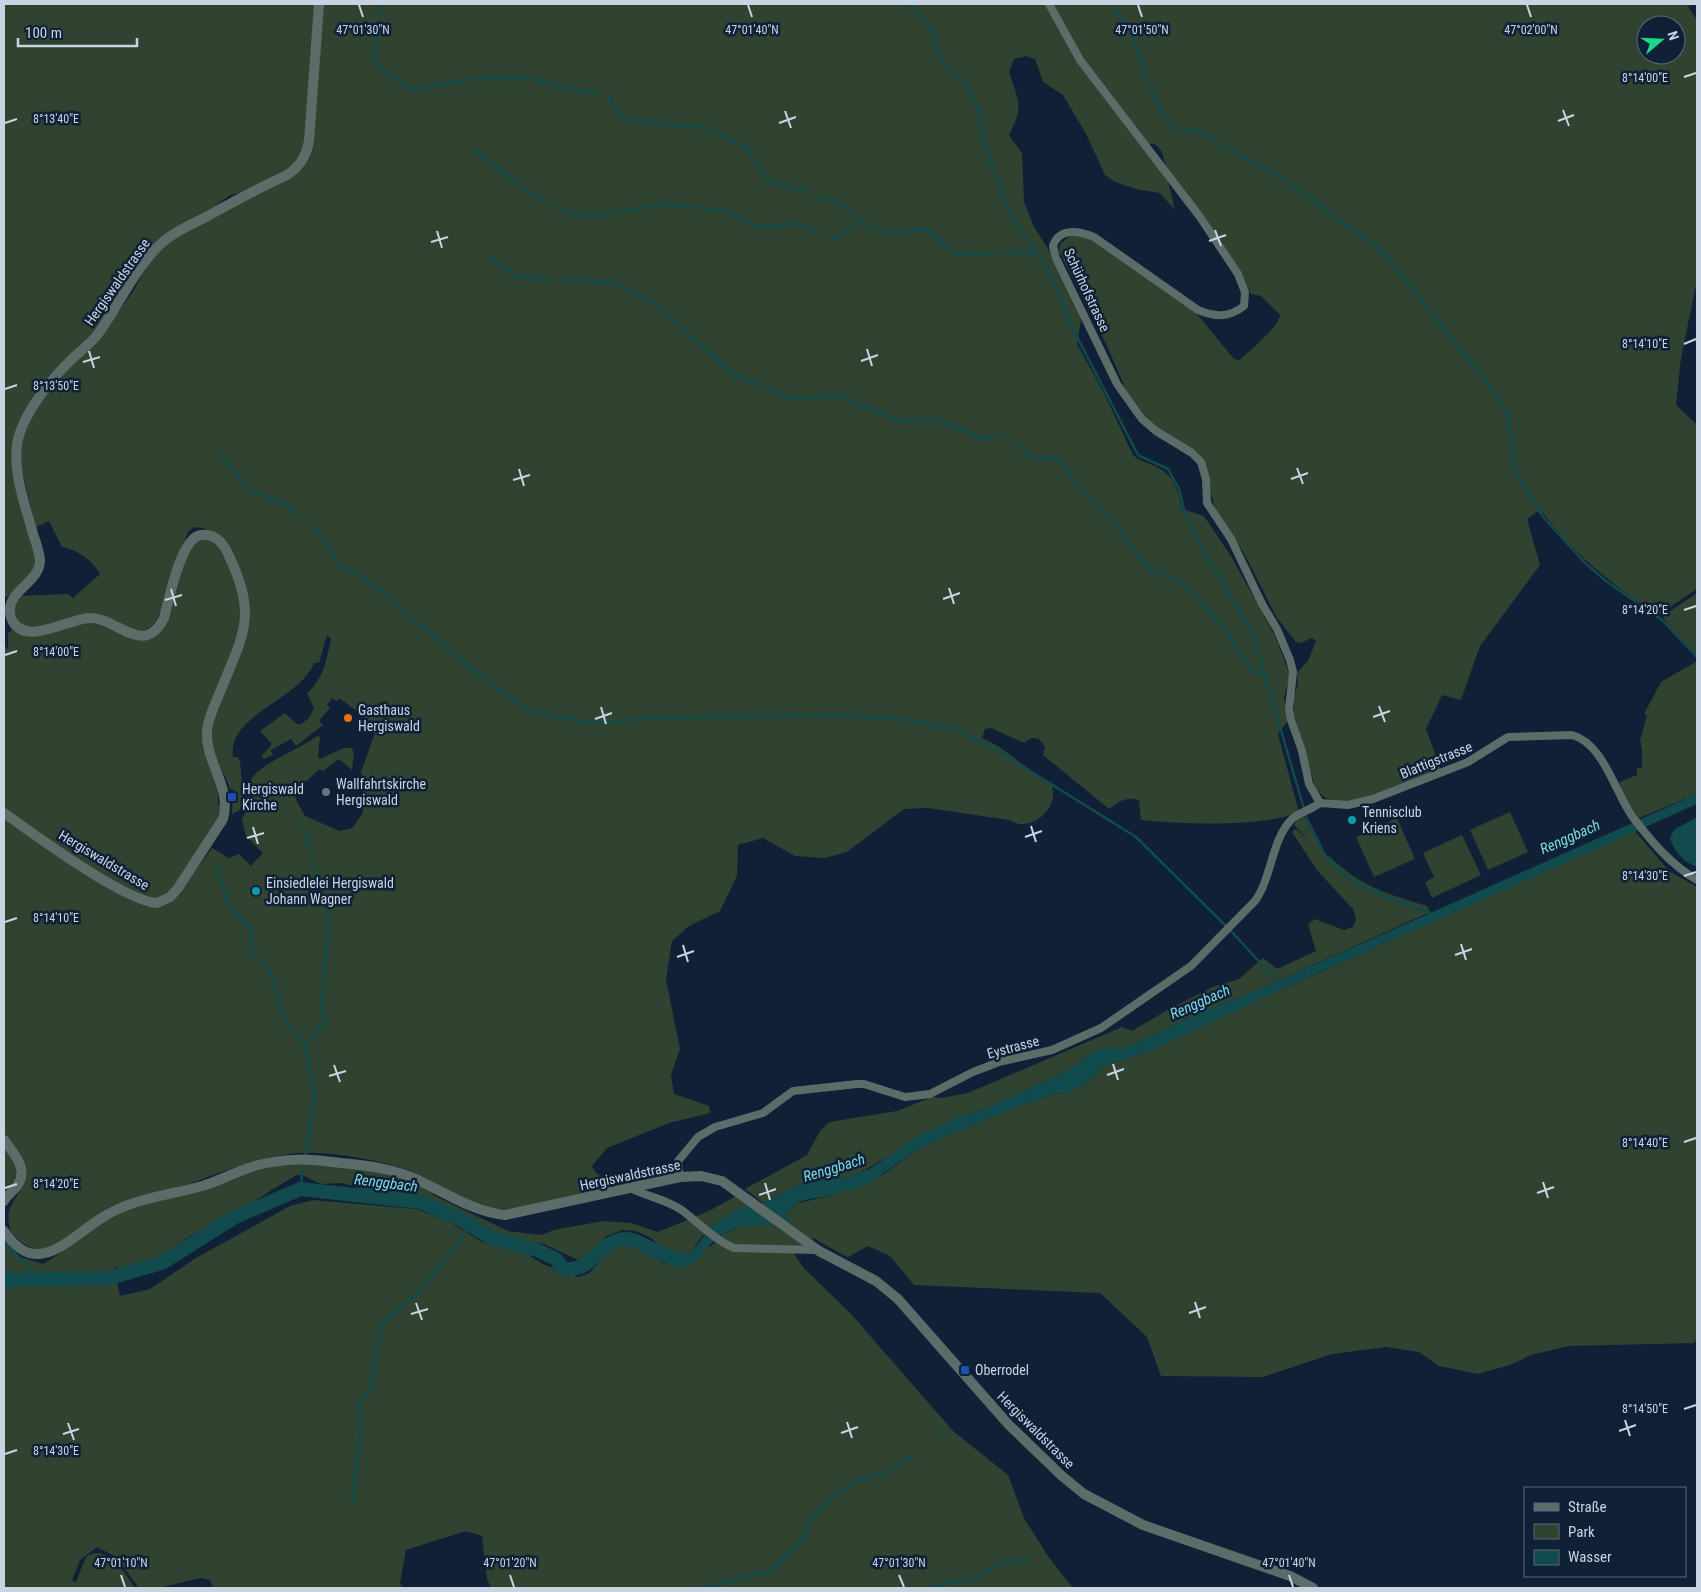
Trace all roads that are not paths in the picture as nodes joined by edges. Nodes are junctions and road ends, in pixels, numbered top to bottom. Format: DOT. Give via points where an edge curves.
graph roads {
  1 [pos="319,4"];
  2 [pos="1048,4"];
  3 [pos="1320,803"];
  4 [pos="4,813"];
  5 [pos="1697,880"];
  6 [pos="4,1140"];
  7 [pos="680,1178"];
  8 [pos="632,1189"];
  9 [pos="4,1201"];
  10 [pos="4,1230"];
  11 [pos="819,1250"];
  12 [pos="1313,1588"];
  1 -- 4 [label="street, Hergiswaldstrasse" via="309,141 300,164 287,175 174,234 156,248 97,335 65,367 31,409 22,425 18,443 19,474 40,558 36,575 15,595 10,607 13,621 24,630 40,632 95,618 132,635 148,634 164,618 191,539 208,535 220,541 226,549 242,589 246,621 207,732 210,753 224,788 222,819 178,888 170,897 157,903 135,897 91,872"];
  2 -- 3 [label="street, Schürhofstrasse" via="1080,60 1200,217 1243,284 1244,306 1228,315 1210,314 1198,310 1094,237 1082,232 1066,232 1053,246 1056,258 1128,401 1156,431 1201,462 1207,503 1212,514 1231,539 1285,644 1292,672 1291,720 1311,788"];
  3 -- 5 [label="street, Blattigstrasse" via="1348,805 1373,799 1468,762 1508,737 1567,734 1580,737 1593,747 1633,818 1681,871"];
  3 -- 7 [label="street, Eystrasse" via="1291,820 1272,856 1261,893 1255,901 1191,966 1106,1025 1052,1050 999,1062 973,1072 930,1094 905,1097 864,1084 793,1091 763,1114 715,1127 698,1137 678,1161"];
  6 -- 9 [label="street" via="22,1171 18,1185"];
  7 -- 8 [label="street, Hergiswaldstrasse"];
  7 -- 11 [label="street, Hergiswaldstrasse" via="701,1176 722,1181"];
  8 -- 10 [label="street, Hergiswaldstrasse" via="505,1215 494,1214 388,1169 299,1158 254,1166 205,1185 126,1205 107,1214 59,1248 42,1254 28,1253"];
  8 -- 11 [label="street" via="664,1201 734,1248"];
  11 -- 12 [label="street, Hergiswaldstrasse" via="876,1281 898,1299 1009,1425 1084,1494 1143,1525 1290,1576"];
}
